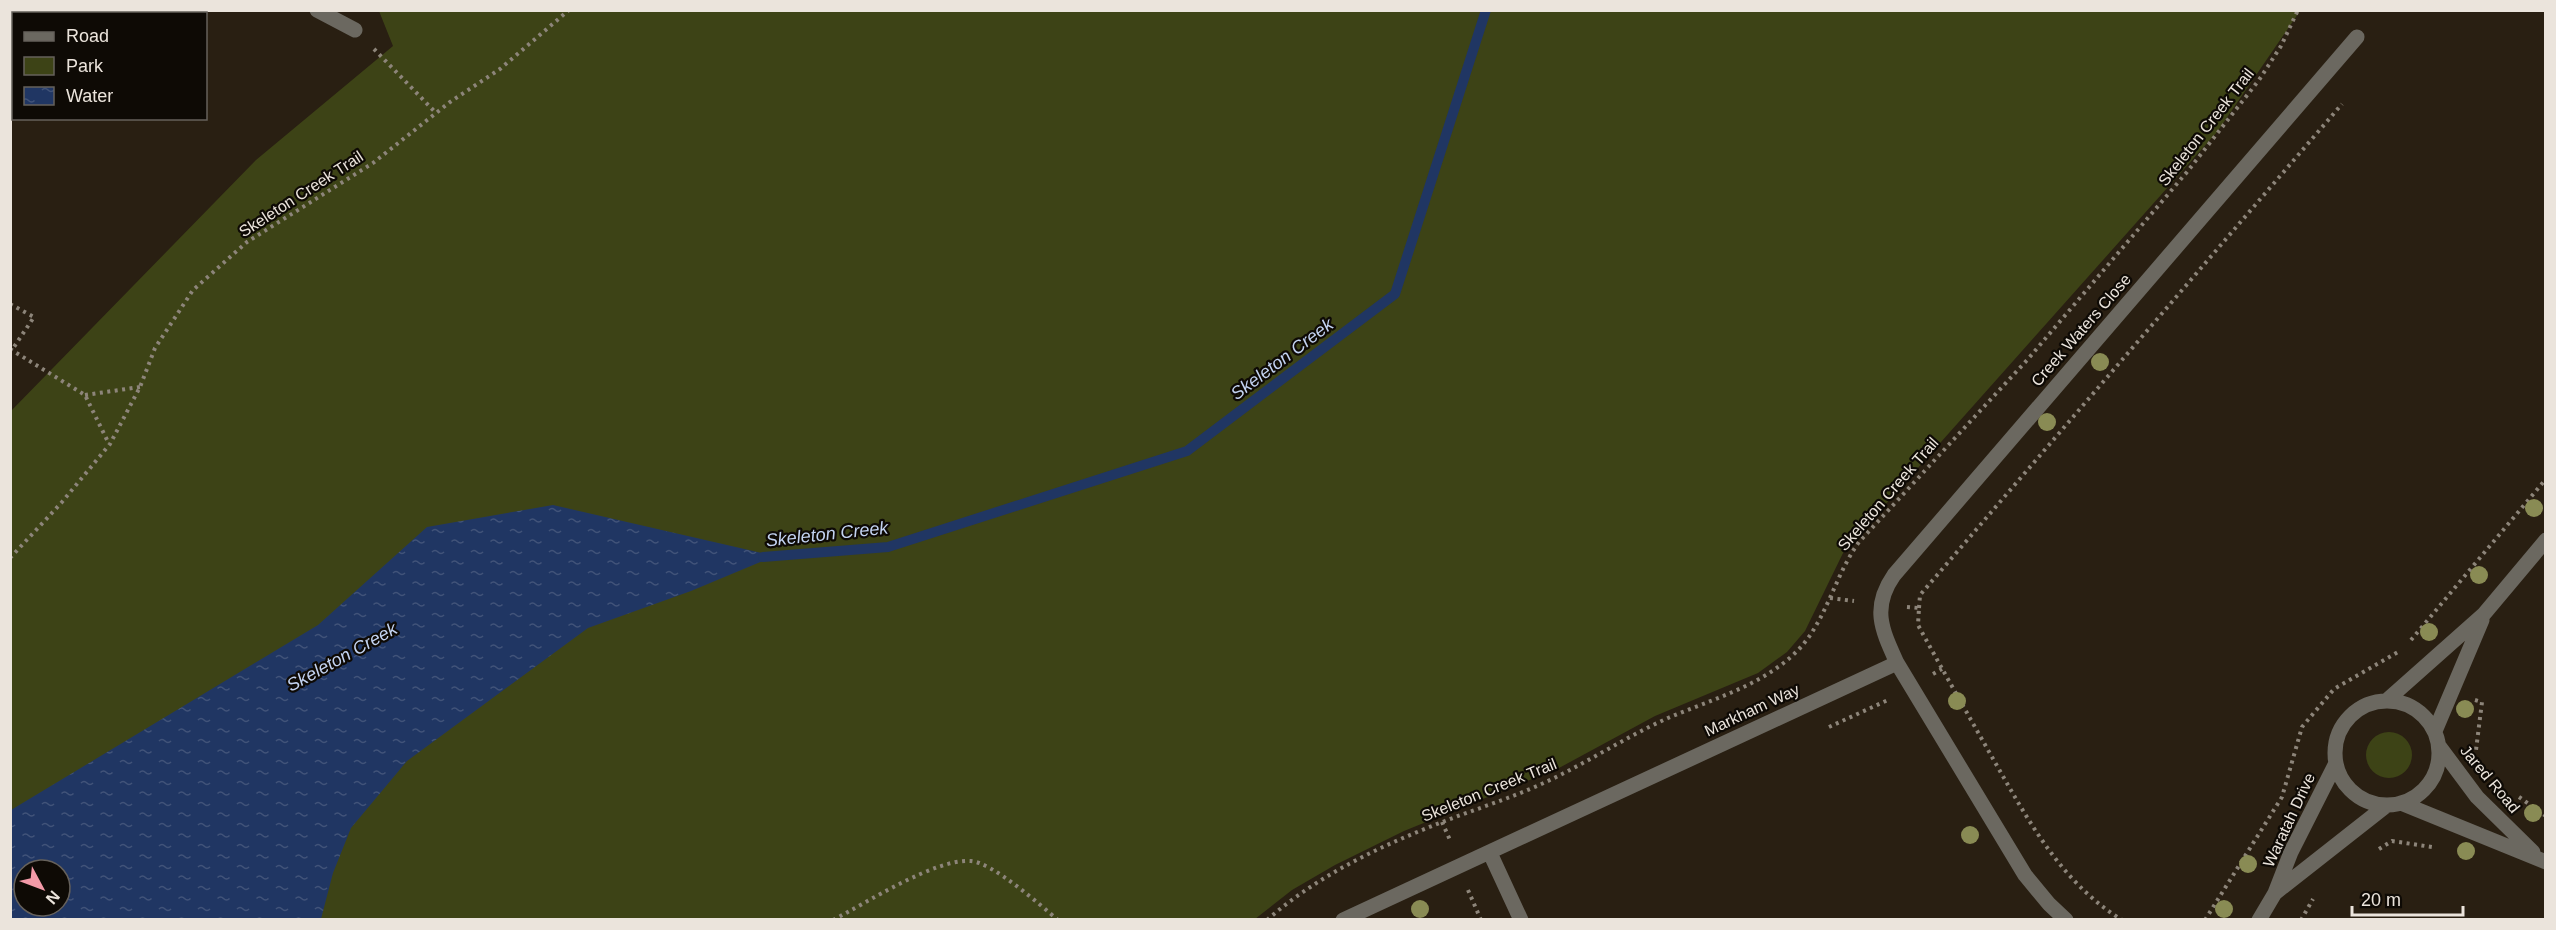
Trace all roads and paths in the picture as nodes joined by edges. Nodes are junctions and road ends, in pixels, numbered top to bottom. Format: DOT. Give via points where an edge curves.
graph roads {
  1 [pos="317,10"];
  2 [pos="569,10"];
  3 [pos="2298,10"];
  4 [pos="356,30"];
  5 [pos="2357,37"];
  6 [pos="2342,104"];
  7 [pos="436,113"];
  8 [pos="10,304"];
  9 [pos="11,349"];
  10 [pos="140,387"];
  11 [pos="85,394"];
  12 [pos="110,444"];
  13 [pos="2546,479"];
  14 [pos="2546,540"];
  15 [pos="10,558"];
  16 [pos="1830,598"];
  17 [pos="1881,604"];
  18 [pos="1919,608"];
  19 [pos="2484,614"];
  20 [pos="1897,663"];
  21 [pos="2452,689"];
  22 [pos="2386,700"];
  23 [pos="2437,739"];
  24 [pos="2481,756"];
  25 [pos="2336,764"];
  26 [pos="2510,791"];
  27 [pos="2394,804"];
  28 [pos="2546,816"];
  29 [pos="2453,825"];
  30 [pos="2373,852"];
  31 [pos="1490,853"];
  32 [pos="2542,860"];
  33 [pos="2319,889"];
  34 [pos="2275,893"];
  35 [pos="833,920"];
  36 [pos="1058,920"];
  37 [pos="1267,920"];
  38 [pos="1343,920"];
  39 [pos="1521,920"];
  40 [pos="2066,920"];
  41 [pos="2122,920"];
  42 [pos="2205,920"];
  43 [pos="2259,920"];
  44 [pos="2301,920"];
  1 -- 4 [label="street"];
  2 -- 7 [label="path, Skeleton Creek Trail" via="500,69"];
  3 -- 16 [label="path, Skeleton Creek Trail" via="2259,80 2187,172 2028,359 1859,542 1844,562"];
  4 -- 7 [label="path"];
  5 -- 17 [label="street, Creek Waters Close" via="1906,560 1886,587"];
  6 -- 18 [label="path" via="1920,595"];
  7 -- 10 [label="path, Skeleton Creek Trail" via="373,163 247,242 193,290 155,348"];
  8 -- 9 [label="path" via="34,317"];
  9 -- 11 [label="path"];
  10 -- 11 [label="path"];
  10 -- 12 [label="path, Skeleton Creek Trail"];
  11 -- 12 [label="path"];
  12 -- 15 [label="path, Skeleton Creek Trail"];
  13 -- 42 [label="path" via="2405,647 2334,689 2302,727 2282,797"];
  14 -- 19 [label="street"];
  16 -- 17 [label="path"];
  16 -- 37 [label="path, Skeleton Creek Trail" via="1804,644 1758,679 1666,719 1529,790 1442,822 1350,863 1290,900"];
  17 -- 18 [label="path"];
  17 -- 20 [label="street, Creek Waters Close" via="1883,633"];
  18 -- 41 [label="path" via="1917,625 2046,848 2074,883"];
  19 -- 21 [label="street"];
  19 -- 22 [label="street"];
  20 -- 31 [label="street, Markham Way"];
  20 -- 40 [label="street" via="2025,875"];
  21 -- 23 [label="street"];
  21 -- 24 [label="path" via="2463,698 2482,702 2476,749"];
  22 -- 23 [label="street" via="2415,708 2427,718"];
  22 -- 25 [label="street" via="2357,710 2346,720 2338,734"];
  23 -- 27 [label="street" via="2439,761 2430,782 2414,797"];
  23 -- 32 [label="street, Jared Road" via="2477,797"];
  25 -- 27 [label="street" via="2349,788 2373,803"];
  25 -- 34 [label="street, Waratah Drive" via="2298,837"];
  26 -- 28 [label="path"];
  27 -- 29 [label="street, Jared Road"];
  27 -- 34 [label="street, Waratah Drive"];
  29 -- 30 [label="path" via="2437,848 2392,841"];
  29 -- 32 [label="street, Jared Road"];
  31 -- 38 [label="street, Markham Way"];
  31 -- 39 [label="street"];
  33 -- 44 [label="path"];
  34 -- 43 [label="street, Waratah Drive"];
  35 -- 36 [label="path" via="936,867 973,860 1006,877"];
}
